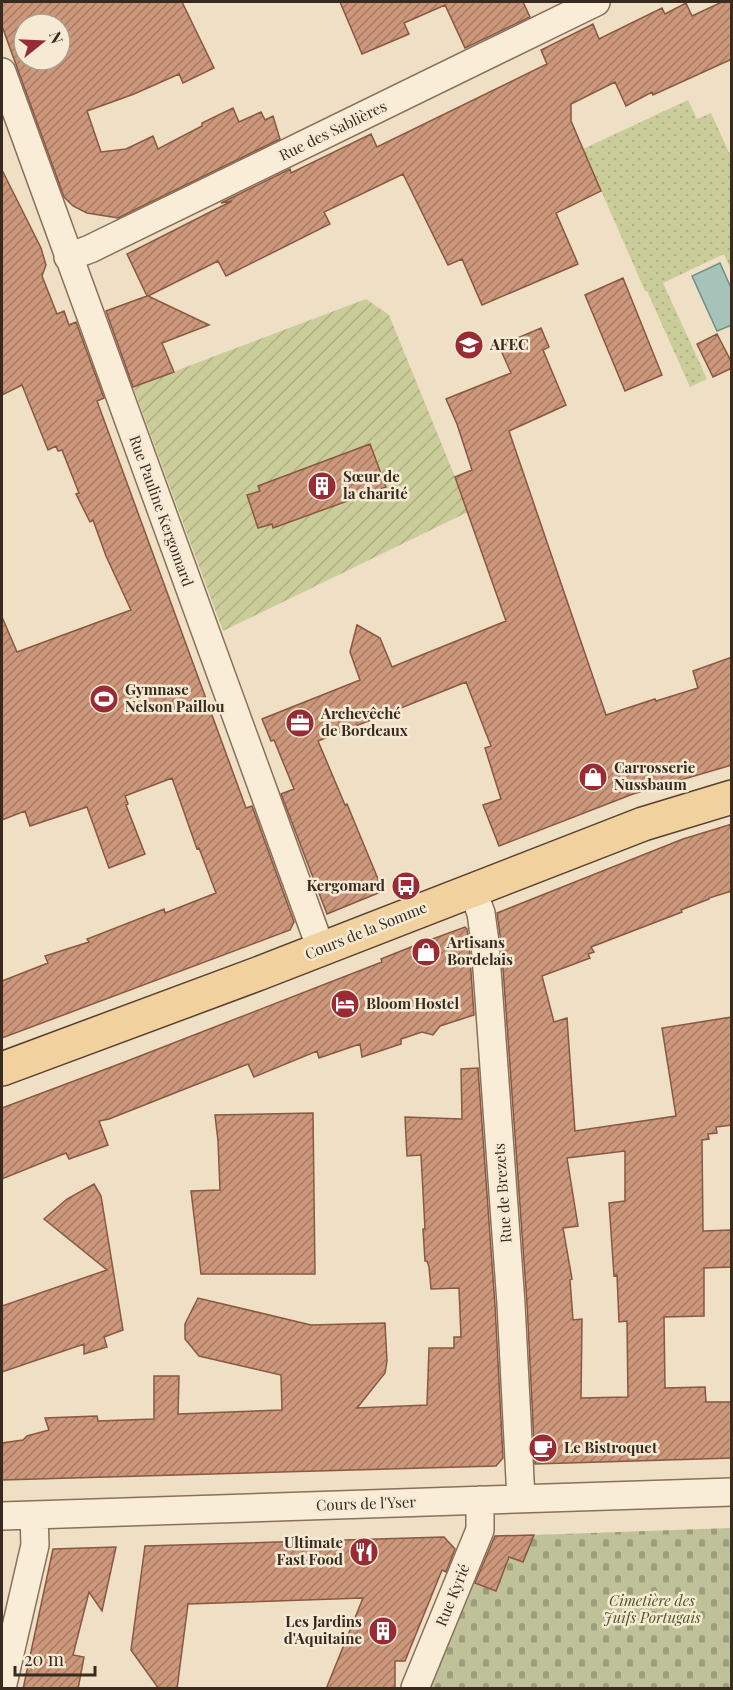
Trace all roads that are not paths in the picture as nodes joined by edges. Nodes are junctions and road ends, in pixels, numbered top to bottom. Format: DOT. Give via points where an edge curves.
graph roads {
  1 [pos="596,2"];
  2 [pos="548,12"];
  3 [pos="2,72"];
  4 [pos="11,129"];
  5 [pos="68,257"];
  6 [pos="732,797"];
  7 [pos="472,889"];
  8 [pos="321,949"];
  9 [pos="2,1069"];
  10 [pos="732,1492"];
  11 [pos="521,1499"];
  12 [pos="480,1500"];
  13 [pos="34,1515"];
  14 [pos="2,1516"];
  15 [pos="2,1689"];
  16 [pos="415,1689"];
  1 -- 2 [label="street, Rue des Sablières"];
  2 -- 5 [label="street, Rue des Sablières" via="111,239"];
  3 -- 4 [label="street, Rue Pauline Kergomard"];
  4 -- 5 [label="street, Rue Pauline Kergomard"];
  5 -- 8 [label="street, Rue Pauline Kergomard"];
  6 -- 7 [label="main road, Cours de la Somme" via="643,824"];
  7 -- 8 [label="main road, Cours de la Somme"];
  7 -- 11 [label="street, Rue de Brezets" via="485,942"];
  8 -- 9 [label="main road, Cours de la Somme"];
  10 -- 11 [label="street, Cours de l'Yser"];
  11 -- 12 [label="street, Cours de l'Yser"];
  12 -- 13 [label="street, Cours de l'Yser"];
  12 -- 16 [label="street, Rue Kyrié" via="480,1530"];
  13 -- 14 [label="street, Cours de l'Yser"];
  13 -- 15 [label="street" via="34,1545"];
}
